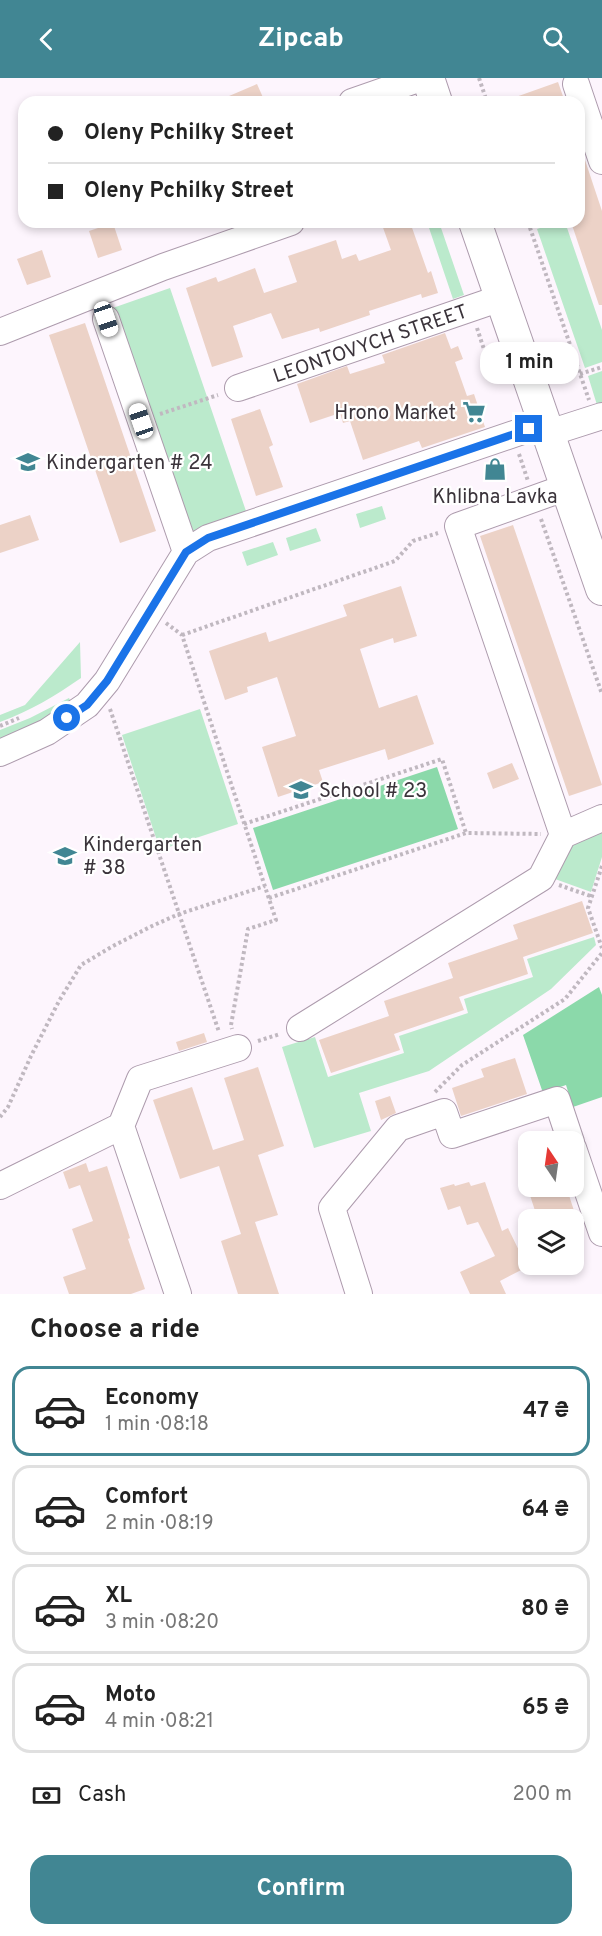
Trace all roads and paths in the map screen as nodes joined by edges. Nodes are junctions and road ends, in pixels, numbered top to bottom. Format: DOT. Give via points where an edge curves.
graph roads {
  1 [pos="421,78"];
  2 [pos="428,78"];
  3 [pos="479,78"];
  4 [pos="576,84"];
  5 [pos="369,96"];
  6 [pos="434,96"];
  7 [pos="485,96"];
  8 [pos="580,96"];
  9 [pos="585,111"];
  10 [pos="602,161"];
  11 [pos="274,228"];
  12 [pos="478,228"];
  13 [pos="530,228"];
  14 [pos="501,298"];
  15 [pos="106,319"];
  16 [pos="475,325"];
  17 [pos="0,332"];
  18 [pos="602,367"];
  19 [pos="492,374"];
  20 [pos="580,375"];
  21 [pos="238,388"];
  22 [pos="598,417"];
  23 [pos="141,421"];
  24 [pos="547,428"];
  25 [pos="518,449"];
  26 [pos="567,487"];
  27 [pos="534,499"];
  28 [pos="458,526"];
  29 [pos="186,552"];
  30 [pos="602,589"];
  31 [pos="602,694"];
  32 [pos="110,708"];
  33 [pos="0,753"];
  34 [pos="602,818"];
  35 [pos="244,824"];
  36 [pos="466,833"];
  37 [pos="563,835"];
  38 [pos="602,866"];
  39 [pos="541,878"];
  40 [pos="265,886"];
  41 [pos="592,897"];
  42 [pos="269,898"];
  43 [pos="179,914"];
  44 [pos="602,948"];
  45 [pos="602,953"];
  46 [pos="300,1028"];
  47 [pos="232,1050"];
  48 [pos="430,1096"];
  49 [pos="0,1117"];
  50 [pos="121,1126"];
  51 [pos="567,1131"];
  52 [pos="584,1180"];
  53 [pos="0,1186"];
  54 [pos="602,1233"];
  55 [pos="178,1294"];
  56 [pos="359,1294"];
  1 -- 5 [label="street"];
  2 -- 6 [label="main road"];
  3 -- 7 [label="path"];
  4 -- 8 [label="street"];
  9 -- 10 [label="street"];
  11 -- 17 [label="street"];
  12 -- 14 [label="main road"];
  13 -- 20 [label="path"];
  14 -- 21 [label="street, LEONTOVYCH STREET"];
  14 -- 24 [label="main road"];
  15 -- 23 [label="street"];
  16 -- 19 [label="path"];
  18 -- 20 [label="path"];
  20 -- 22 [label="path"];
  21 -- 23 [label="path"];
  22 -- 24 [label="street"];
  23 -- 29 [label="street"];
  24 -- 26 [label="main road"];
  24 -- 29 [label="street" via="208,538"];
  25 -- 27 [label="path"];
  26 -- 27 [label="street"];
  26 -- 30 [label="main road"];
  27 -- 28 [label="street"];
  27 -- 31 [label="path"];
  28 -- 35 [label="path" via="413,541 395,561 182,634"];
  28 -- 37 [label="street"];
  29 -- 33 [label="street" via="107,681 87,705 47,732"];
  32 -- 43 [label="path"];
  34 -- 37 [label="street"];
  35 -- 36 [label="path" via="442,759"];
  35 -- 40 [label="path"];
  36 -- 37 [label="path"];
  36 -- 42 [label="path"];
  37 -- 39 [label="street"];
  38 -- 41 [label="path"];
  39 -- 41 [label="path"];
  39 -- 46 [label="street"];
  40 -- 42 [label="path"];
  40 -- 43 [label="path"];
  41 -- 44 [label="path" via="588,908"];
  42 -- 47 [label="path" via="276,920 248,929 231,1025"];
  43 -- 47 [label="path"];
  43 -- 49 [label="path" via="81,965"];
  45 -- 48 [label="path" via="565,999 462,1065"];
  47 -- 50 [label="street" via="140,1079"];
  50 -- 53 [label="street"];
  50 -- 55 [label="street"];
  51 -- 56 [label="street" via="557,1100 452,1135 444,1112 398,1128 332,1208"];
  52 -- 54 [label="street"];
}
